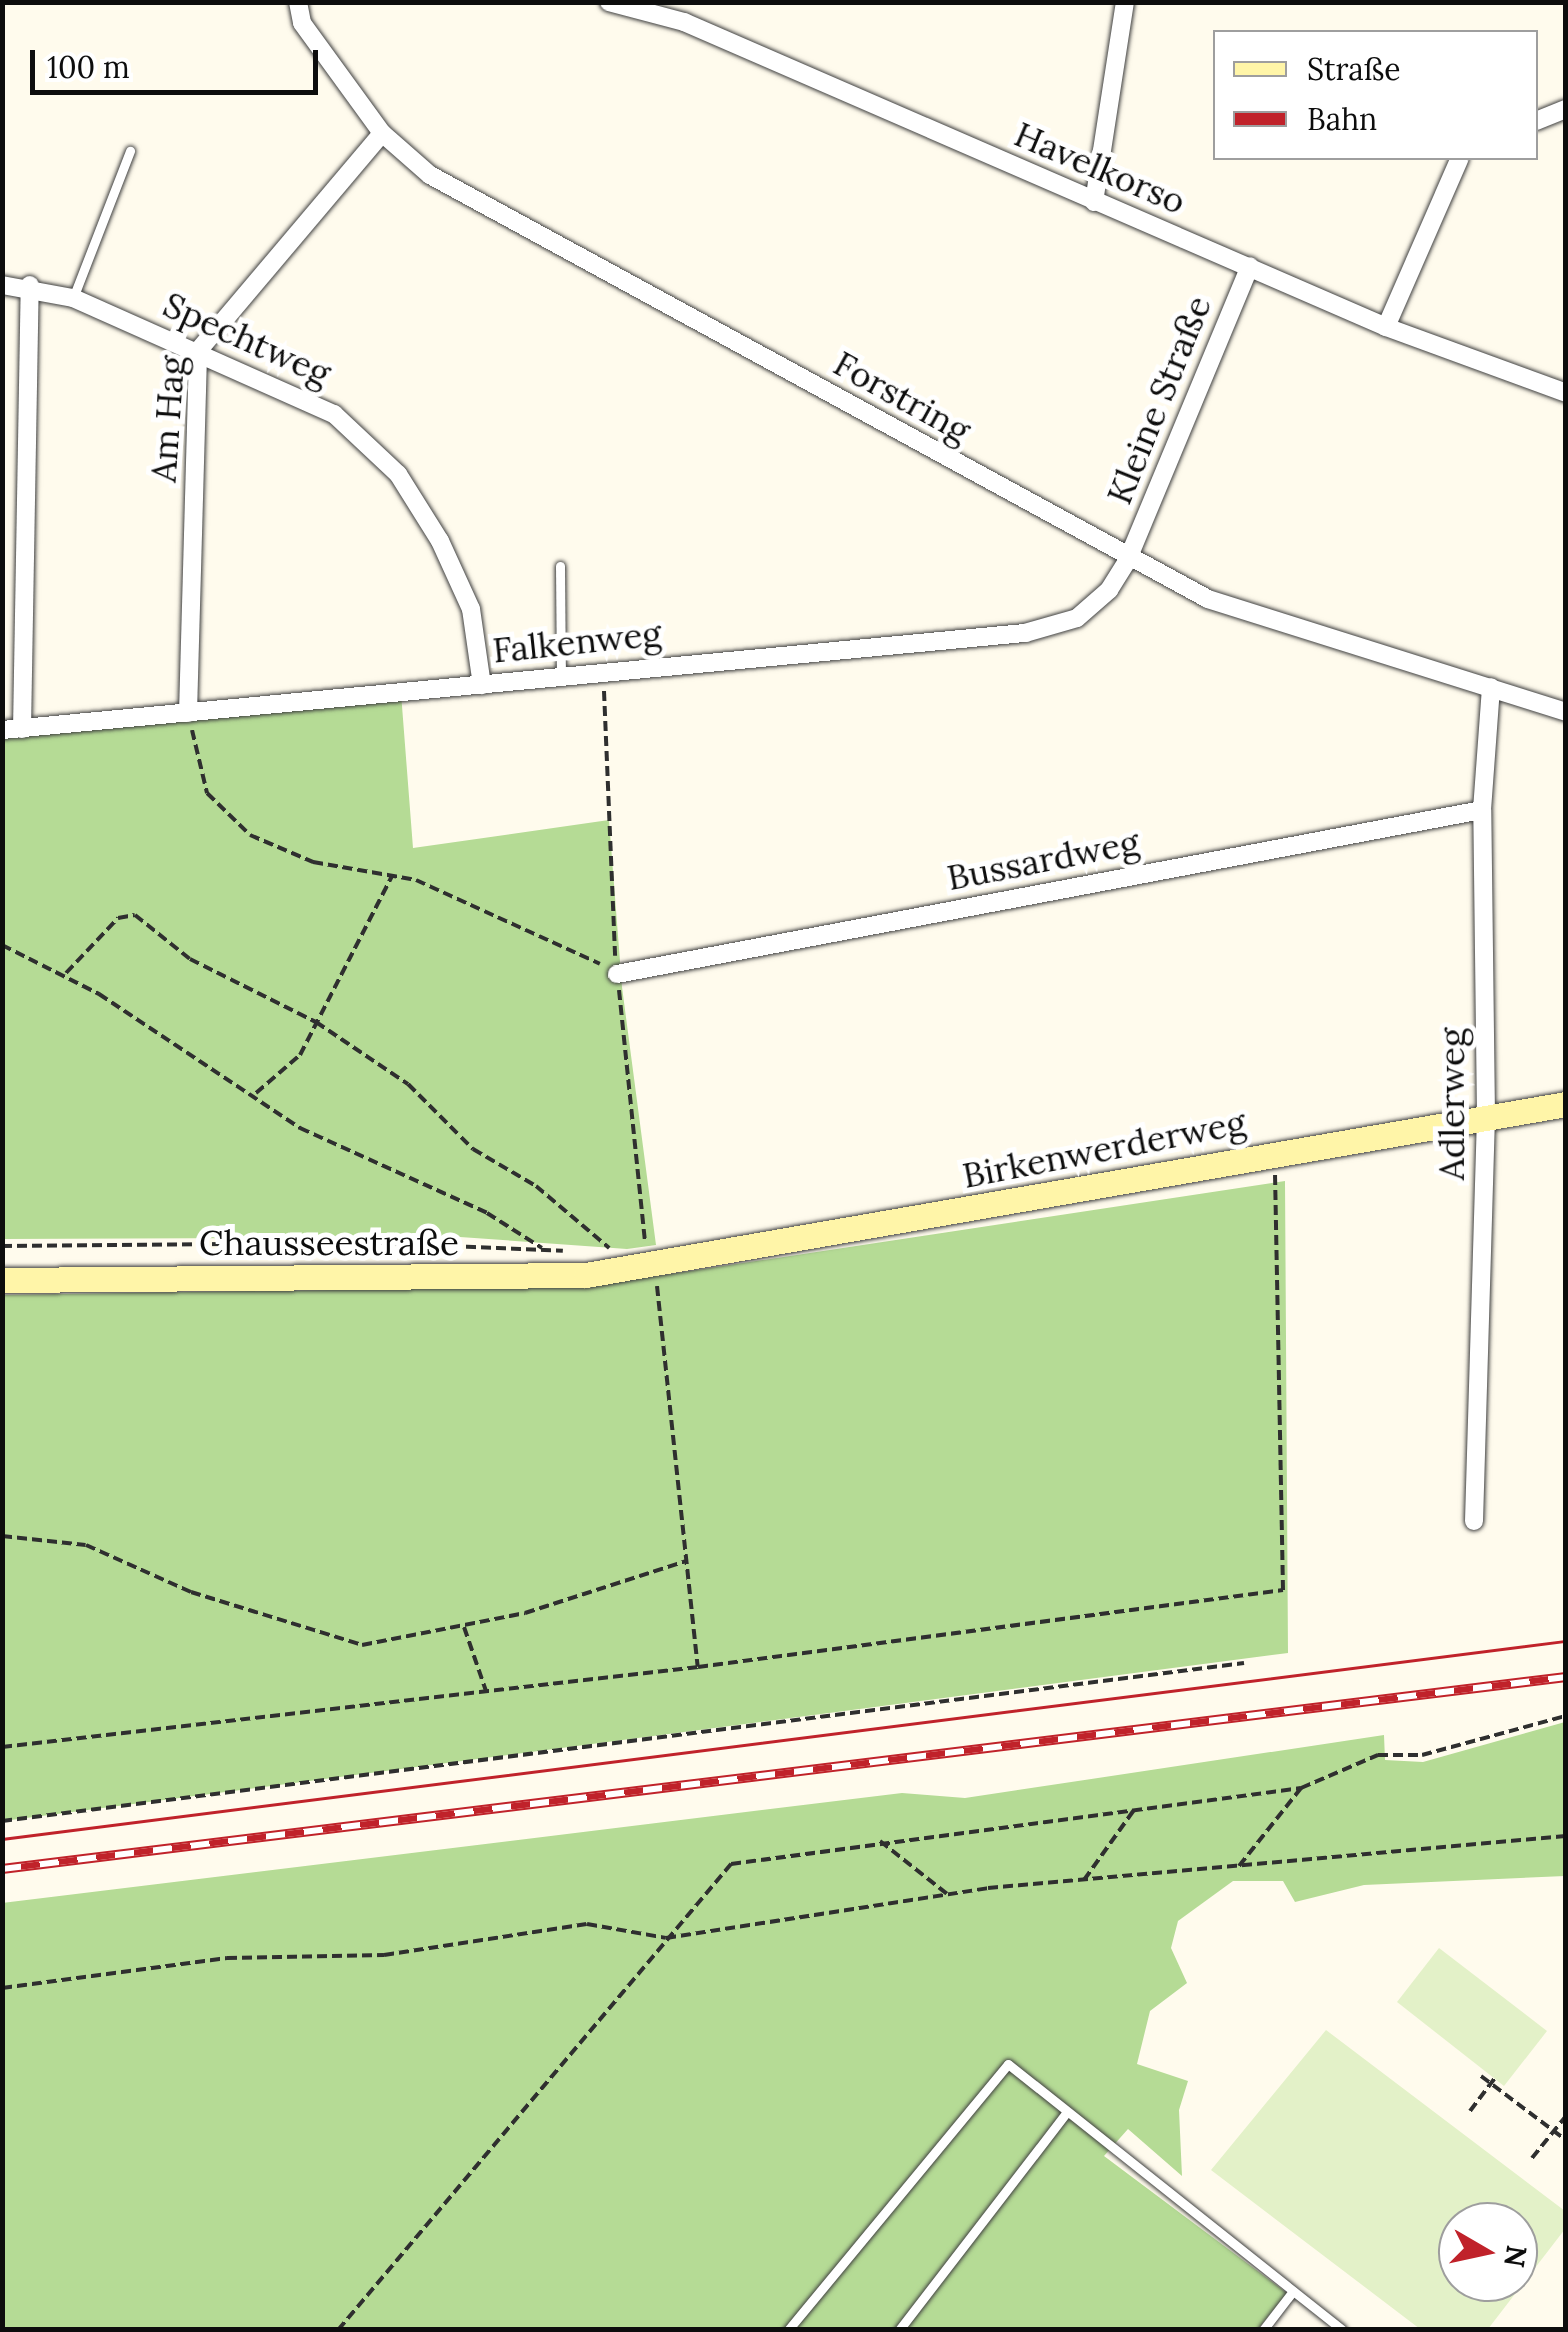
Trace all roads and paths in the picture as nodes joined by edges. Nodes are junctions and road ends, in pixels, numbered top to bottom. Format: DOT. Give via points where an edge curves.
graph roads {
  1 [pos="298,2"];
  2 [pos="609,2"];
  3 [pos="1125,2"];
  4 [pos="1566,109"];
  5 [pos="1538,119"];
  6 [pos="382,133"];
  7 [pos="130,150"];
  8 [pos="1459,160"];
  9 [pos="1094,202"];
  10 [pos="1250,266"];
  11 [pos="2,284"];
  12 [pos="30,286"];
  13 [pos="72,298"];
  14 [pos="1386,326"];
  15 [pos="198,351"];
  16 [pos="1566,393"];
  17 [pos="1128,558"];
  18 [pos="560,566"];
  19 [pos="603,671"];
  20 [pos="561,676"];
  21 [pos="482,685"];
  22 [pos="1490,686"];
  23 [pos="1566,712"];
  24 [pos="188,713"];
  25 [pos="22,728"];
  26 [pos="2,730"];
  27 [pos="1482,810"];
  28 [pos="392,876"];
  29 [pos="2,945"];
  30 [pos="66,973"];
  31 [pos="617,974"];
  32 [pos="316,1022"];
  33 [pos="255,1093"];
  34 [pos="1566,1104"];
  35 [pos="1486,1116"];
  36 [pos="1274,1153"];
  37 [pos="2,1246"];
  38 [pos="546,1250"];
  39 [pos="581,1252"];
  40 [pos="599,1253"];
  41 [pos="655,1266"];
  42 [pos="2,1280"];
  43 [pos="1474,1521"];
  44 [pos="2,1536"];
  45 [pos="686,1561"];
  46 [pos="464,1627"];
  47 [pos="1244,1663"];
  48 [pos="698,1667"];
  49 [pos="486,1692"];
  50 [pos="1566,1716"];
  51 [pos="2,1747"];
  52 [pos="1300,1788"];
  53 [pos="1135,1808"];
  54 [pos="2,1821"];
  55 [pos="1566,1836"];
  56 [pos="880,1841"];
  57 [pos="1239,1866"];
  58 [pos="1084,1880"];
  59 [pos="947,1894"];
  60 [pos="666,1938"];
  61 [pos="2,1988"];
  62 [pos="1481,2076"];
  63 [pos="1493,2081"];
  64 [pos="1470,2111"];
  65 [pos="1067,2112"];
  66 [pos="1566,2116"];
  67 [pos="1554,2131"];
  68 [pos="1566,2140"];
  69 [pos="1532,2158"];
  70 [pos="1293,2291"];
  71 [pos="338,2330"];
  72 [pos="788,2330"];
  73 [pos="900,2330"];
  74 [pos="1263,2330"];
  75 [pos="1342,2330"];
  1 -- 6 [label="street, Forstring" via="302,23"];
  2 -- 9 [label="street, Havelkorso" via="684,22"];
  3 -- 9 [label="street"];
  4 -- 5 [label="street"];
  6 -- 15 [label="street, Am Hag"];
  6 -- 17 [label="street, Forstring" via="430,175"];
  7 -- 13 [label="lane"];
  8 -- 14 [label="street"];
  9 -- 10 [label="street, Havelkorso"];
  10 -- 14 [label="street, Havelkorso"];
  10 -- 17 [label="street, Kleine Straße"];
  11 -- 12 [label="street, Spechtweg"];
  12 -- 13 [label="street, Spechtweg"];
  12 -- 25 [label="street"];
  13 -- 15 [label="street, Spechtweg"];
  14 -- 16 [label="street, Havelkorso"];
  15 -- 21 [label="street, Spechtweg" via="334,414 398,474 471,609"];
  15 -- 24 [label="street, Am Hag"];
  17 -- 19 [label="street, Falkenweg" via="1109,590 1077,618 1025,633"];
  17 -- 22 [label="street, Forstring" via="1208,599"];
  18 -- 20 [label="lane"];
  19 -- 20 [label="street, Falkenweg"];
  19 -- 31 [label="path"];
  20 -- 21 [label="street, Falkenweg"];
  21 -- 24 [label="street, Falkenweg"];
  22 -- 23 [label="street, Forstring"];
  22 -- 27 [label="street, Adlerweg"];
  24 -- 25 [label="street, Falkenweg"];
  24 -- 28 [label="path" via="208,793 250,835 313,862"];
  25 -- 26 [label="street, Falkenweg"];
  27 -- 31 [label="street, Bussardweg"];
  27 -- 35 [label="street, Adlerweg"];
  28 -- 31 [label="path" via="416,880"];
  28 -- 32 [label="path"];
  29 -- 30 [label="path"];
  30 -- 32 [label="path" via="127,912 206,968"];
  30 -- 33 [label="path"];
  31 -- 41 [label="path" via="648,1236 638,1259"];
  32 -- 33 [label="path" via="300,1055"];
  32 -- 40 [label="path" via="408,1084 473,1149 527,1180 617,1254"];
  33 -- 38 [label="path" via="324,1141 487,1213"];
  34 -- 35 [label="street, Birkenwerderweg"];
  35 -- 36 [label="street, Birkenwerderweg"];
  35 -- 43 [label="street, Adlerweg"];
  36 -- 41 [label="street, Birkenwerderweg"];
  36 -- 48 [label="path" via="1284,1590"];
  37 -- 38 [label="path" via="376,1243"];
  38 -- 39 [label="path"];
  41 -- 42 [label="street, Chausseestraße" via="566,1276"];
  41 -- 45 [label="path"];
  44 -- 46 [label="path" via="86,1545 191,1592 362,1645"];
  45 -- 46 [label="path"];
  45 -- 48 [label="path"];
  46 -- 49 [label="path"];
  47 -- 54 [label="path"];
  48 -- 49 [label="path"];
  49 -- 51 [label="path"];
  50 -- 52 [label="path" via="1422,1754 1378,1755"];
  52 -- 53 [label="path"];
  52 -- 57 [label="path"];
  53 -- 56 [label="path"];
  53 -- 58 [label="path"];
  55 -- 57 [label="path"];
  56 -- 59 [label="path"];
  56 -- 60 [label="path" via="731,1864"];
  57 -- 58 [label="path"];
  58 -- 59 [label="path"];
  59 -- 60 [label="path"];
  60 -- 61 [label="path" via="587,1924 384,1956 227,1958"];
  60 -- 71 [label="path"];
  62 -- 63 [label="path"];
  63 -- 64 [label="path"];
  63 -- 67 [label="path"];
  65 -- 73 [label="lane"];
  66 -- 67 [label="path"];
  67 -- 68 [label="path"];
  67 -- 69 [label="path"];
  70 -- 72 [label="lane" via="1008,2064"];
  70 -- 74 [label="lane"];
  70 -- 75 [label="lane"];
}
